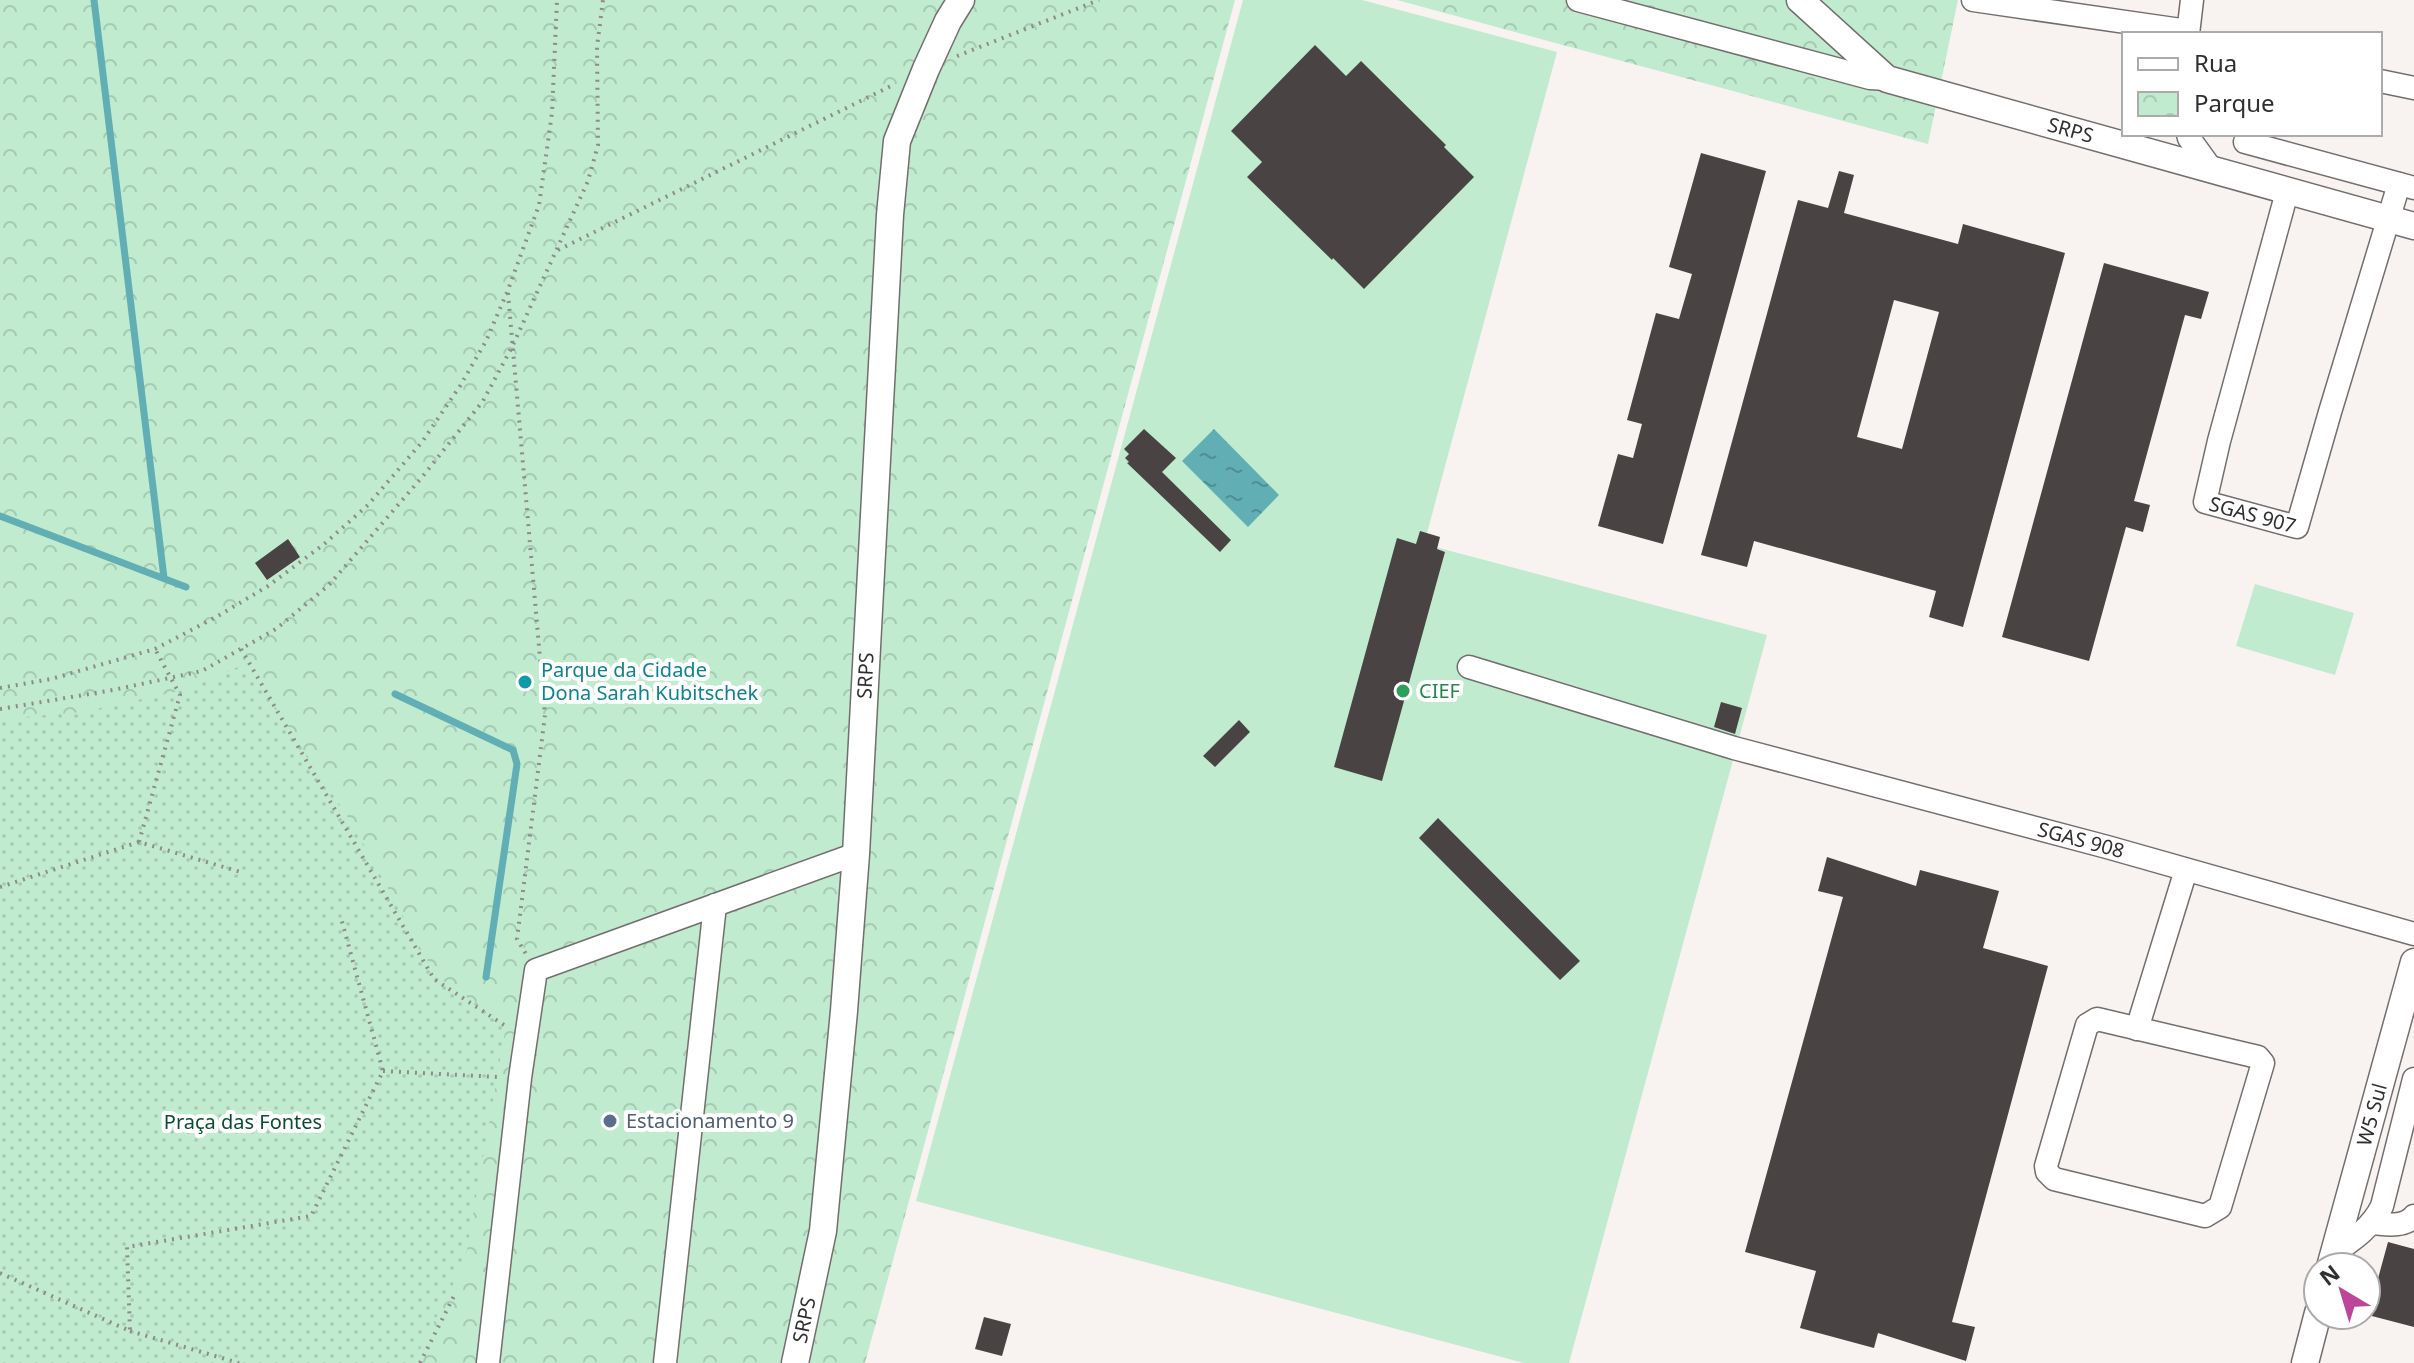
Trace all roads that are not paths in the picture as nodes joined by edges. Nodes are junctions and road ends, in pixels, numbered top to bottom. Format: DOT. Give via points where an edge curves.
graph roads {
  1 [pos="961,0"];
  2 [pos="1578,0"];
  3 [pos="1800,0"];
  4 [pos="1973,0"];
  5 [pos="2192,0"];
  6 [pos="2181,32"];
  7 [pos="2188,32"];
  8 [pos="1887,79"];
  9 [pos="2382,81"];
  10 [pos="2414,88"];
  11 [pos="2188,136"];
  12 [pos="2246,138"];
  13 [pos="2224,173"];
  14 [pos="2407,186"];
  15 [pos="2287,192"];
  16 [pos="2401,222"];
  17 [pos="1469,667"];
  18 [pos="856,854"];
  19 [pos="2186,870"];
  20 [pos="715,905"];
  21 [pos="2414,934"];
  22 [pos="2414,962"];
  23 [pos="2137,1029"];
  24 [pos="2414,1079"];
  25 [pos="2414,1216"];
  26 [pos="2371,1223"];
  27 [pos="2334,1251"];
  28 [pos="2342,1251"];
  29 [pos="2313,1331"];
  30 [pos="488,1363"];
  31 [pos="665,1363"];
  32 [pos="795,1363"];
  33 [pos="2305,1363"];
  1 -- 18 [label="main road, SRPS" via="897,141"];
  2 -- 8 [label="lane"];
  3 -- 8 [label="main road, SRPS"];
  4 -- 6 [label="lane"];
  5 -- 7 [label="lane"];
  8 -- 13 [label="main road, SRPS"];
  9 -- 10 [label="lane"];
  11 -- 13 [label="lane"];
  12 -- 13 [label="lane"];
  12 -- 14 [label="lane"];
  13 -- 15 [label="main road, SRPS"];
  14 -- 16 [label="lane"];
  15 -- 16 [label="main road, SRPS"];
  15 -- 16 [label="lane, SGAS 907" via="2205,502 2297,527 2330,412"];
  17 -- 19 [label="lane, SGAS 908" via="1747,751"];
  18 -- 20 [label="lane"];
  18 -- 32 [label="main road, SRPS" via="823,1231"];
  19 -- 21 [label="lane, SGAS 908"];
  19 -- 23 [label="lane"];
  20 -- 30 [label="lane" via="536,970"];
  20 -- 31 [label="lane"];
  22 -- 27 [label="main road, W5 Sul"];
  23 -- 23 [label="lane" via="2258,1057 2263,1063 2220,1207 2205,1216 2054,1179 2047,1172 2087,1025 2097,1019"];
  24 -- 26 [label="lane" via="2382,1206"];
  25 -- 26 [label="lane" via="2398,1224"];
  26 -- 28 [label="lane"];
  29 -- 33 [label="main road"];
}
